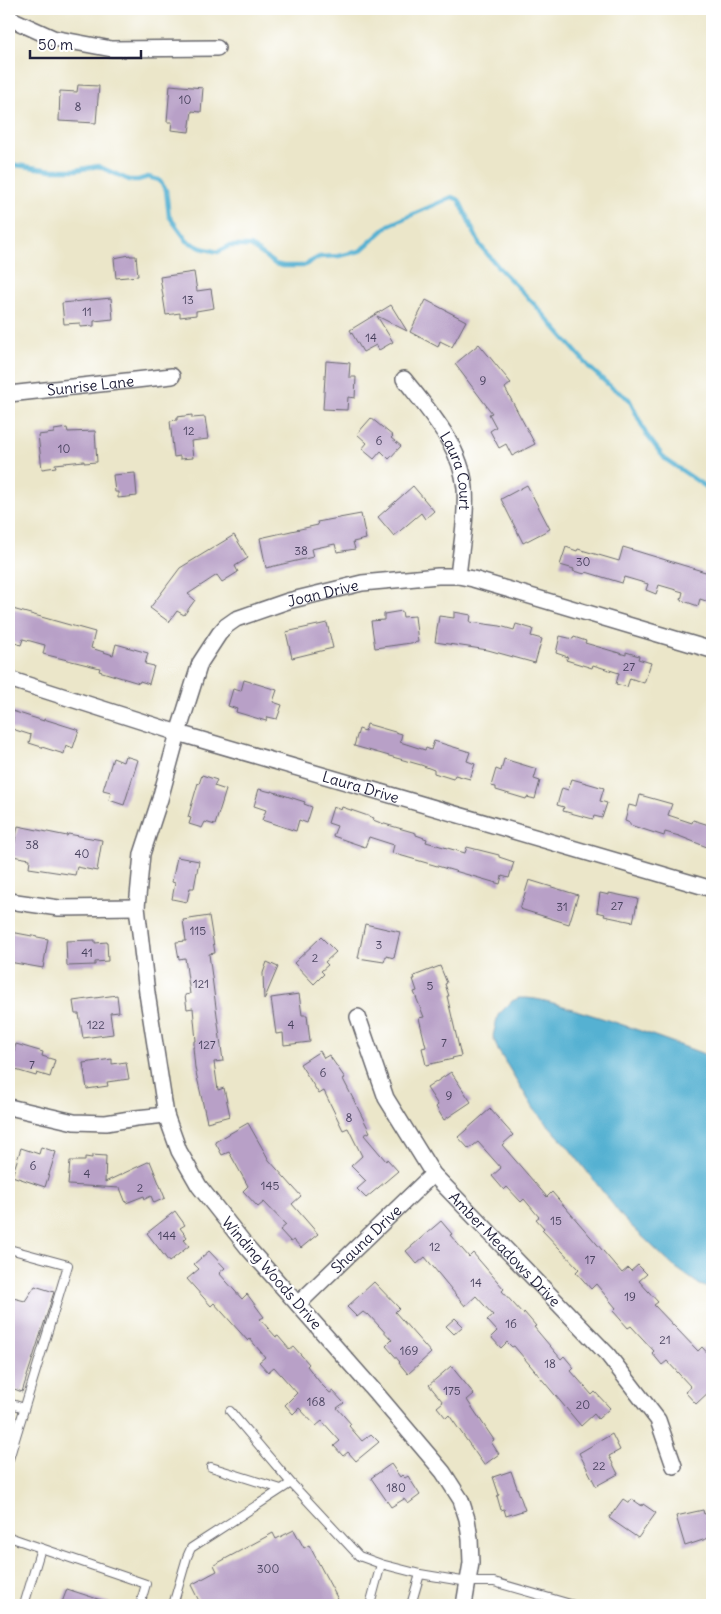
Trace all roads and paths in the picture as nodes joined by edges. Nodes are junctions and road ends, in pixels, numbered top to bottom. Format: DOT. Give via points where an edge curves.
graph roads {
  1 [pos="9,18"];
  2 [pos="218,48"];
  3 [pos="172,376"];
  4 [pos="404,379"];
  5 [pos="9,394"];
  6 [pos="458,576"];
  7 [pos="712,650"];
  8 [pos="9,680"];
  9 [pos="178,733"];
  10 [pos="712,889"];
  11 [pos="9,902"];
  12 [pos="137,907"];
  13 [pos="358,1017"];
  14 [pos="9,1107"];
  15 [pos="166,1115"];
  16 [pos="433,1174"];
  17 [pos="9,1249"];
  18 [pos="298,1304"];
  19 [pos="9,1403"];
  20 [pos="24,1408"];
  21 [pos="230,1411"];
  22 [pos="9,1458"];
  23 [pos="674,1466"];
  24 [pos="211,1467"];
  25 [pos="291,1483"];
  26 [pos="282,1489"];
  27 [pos="9,1537"];
  28 [pos="41,1548"];
  29 [pos="381,1564"];
  30 [pos="420,1574"];
  31 [pos="468,1582"];
  32 [pos="24,1605"];
  33 [pos="140,1605"];
  34 [pos="173,1605"];
  35 [pos="370,1605"];
  36 [pos="411,1605"];
  37 [pos="464,1605"];
  38 [pos="574,1605"];
  1 -- 2 [label="street" via="53,38 112,49"];
  3 -- 5 [label="street, Sunrise Lane"];
  4 -- 6 [label="street, Laura Court" via="432,415 460,466 465,503"];
  6 -- 7 [label="street, Joan Drive"];
  6 -- 9 [label="street, Joan Drive" via="362,583 236,619 219,634 200,663"];
  8 -- 9 [label="street, Laura Drive"];
  9 -- 10 [label="street, Laura Drive"];
  9 -- 12 [label="street, Joan Drive" via="142,854"];
  11 -- 12 [label="street" via="60,908"];
  12 -- 15 [label="street, Winding Woods Drive"];
  13 -- 16 [label="street, Amber Meadows Drive" via="386,1098"];
  14 -- 15 [label="street" via="74,1122 106,1123"];
  15 -- 18 [label="street, Winding Woods Drive" via="179,1151 199,1186"];
  16 -- 18 [label="street, Shauna Drive"];
  16 -- 23 [label="street, Amber Meadows Drive" via="608,1355 658,1420"];
  17 -- 20 [label="lane" via="68,1265"];
  18 -- 31 [label="street, Winding Woods Drive" via="443,1472 461,1500 470,1539"];
  19 -- 20 [label="lane"];
  20 -- 22 [label="lane"];
  21 -- 25 [label="lane"];
  24 -- 26 [label="lane"];
  25 -- 26 [label="lane"];
  25 -- 29 [label="lane" via="358,1556"];
  26 -- 34 [label="lane" via="191,1548"];
  27 -- 28 [label="lane"];
  28 -- 32 [label="lane"];
  28 -- 33 [label="lane" via="146,1584"];
  29 -- 30 [label="lane"];
  29 -- 35 [label="lane"];
  30 -- 31 [label="lane"];
  30 -- 36 [label="lane"];
  31 -- 37 [label="street, Winding Woods Drive"];
  31 -- 38 [label="lane" via="494,1582"];
}
